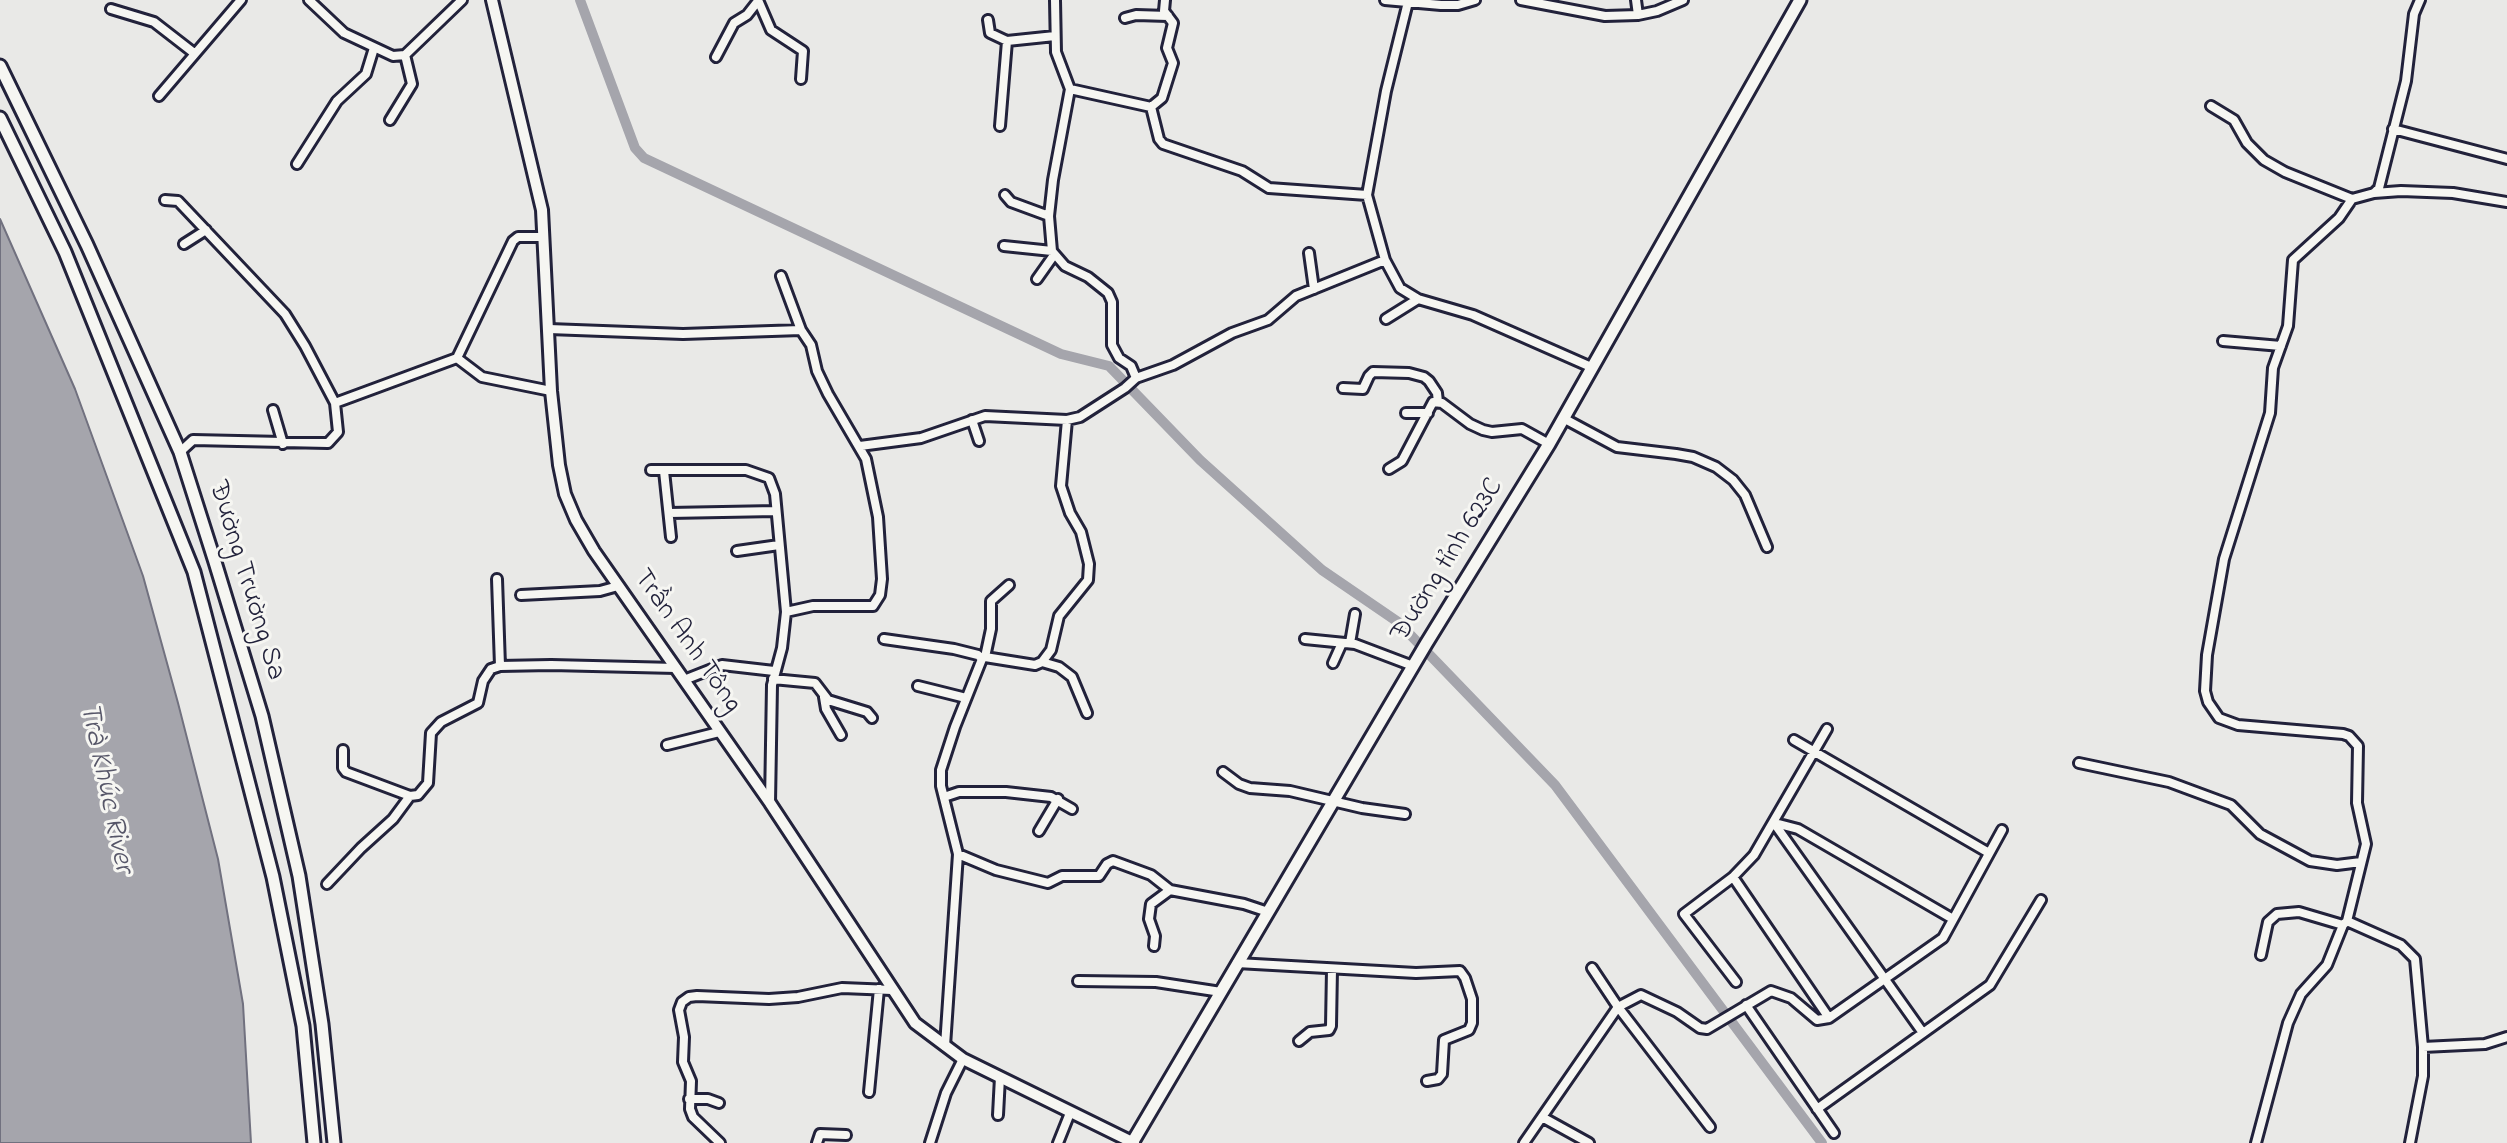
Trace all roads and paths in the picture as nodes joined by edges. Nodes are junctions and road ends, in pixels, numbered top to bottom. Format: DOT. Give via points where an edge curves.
graph roads {
  1 [pos="241,0"];
  2 [pos="309,0"];
  3 [pos="462,0"];
  4 [pos="492,0"];
  5 [pos="758,0"];
  6 [pos="1055,0"];
  7 [pos="1165,0"];
  8 [pos="1385,0"];
  9 [pos="1475,0"];
  10 [pos="1521,0"];
  11 [pos="1581,0"];
  12 [pos="1636,0"];
  13 [pos="1683,0"];
  14 [pos="1800,0"];
  15 [pos="2420,0"];
  16 [pos="1408,2"];
  17 [pos="111,9"];
  18 [pos="1580,11"];
  19 [pos="1638,15"];
  20 [pos="1168,16"];
  21 [pos="1125,18"];
  22 [pos="988,20"];
  23 [pos="1055,36"];
  24 [pos="1007,41"];
  25 [pos="374,48"];
  26 [pos="194,53"];
  27 [pos="405,55"];
  28 [pos="716,57"];
  29 [pos="0,66"];
  30 [pos="801,79"];
  31 [pos="1070,89"];
  32 [pos="159,96"];
  33 [pos="2211,106"];
  34 [pos="1151,107"];
  35 [pos="0,118"];
  36 [pos="390,120"];
  37 [pos="1000,126"];
  38 [pos="2393,129"];
  39 [pos="2507,159"];
  40 [pos="297,164"];
  41 [pos="2374,193"];
  42 [pos="1005,195"];
  43 [pos="1367,195"];
  44 [pos="2352,199"];
  45 [pos="165,200"];
  46 [pos="2507,202"];
  47 [pos="1049,216"];
  48 [pos="206,230"];
  49 [pos="543,237"];
  50 [pos="184,244"];
  51 [pos="1004,246"];
  52 [pos="1053,253"];
  53 [pos="1309,253"];
  54 [pos="1385,260"];
  55 [pos="781,276"];
  56 [pos="1037,279"];
  57 [pos="1314,289"];
  58 [pos="1418,299"];
  59 [pos="1386,319"];
  60 [pos="549,329"];
  61 [pos="801,330"];
  62 [pos="2223,341"];
  63 [pos="2281,346"];
  64 [pos="457,358"];
  65 [pos="1591,367"];
  66 [pos="1131,382"];
  67 [pos="1343,388"];
  68 [pos="551,391"];
  69 [pos="1438,402"];
  70 [pos="335,403"];
  71 [pos="273,410"];
  72 [pos="1406,413"];
  73 [pos="1428,413"];
  74 [pos="1563,418"];
  75 [pos="972,420"];
  76 [pos="1067,420"];
  77 [pos="979,441"];
  78 [pos="283,444"];
  79 [pos="1549,444"];
  80 [pos="860,446"];
  81 [pos="180,452"];
  82 [pos="1389,469"];
  83 [pos="651,470"];
  84 [pos="664,471"];
  85 [pos="776,511"];
  86 [pos="669,513"];
  87 [pos="671,537"];
  88 [pos="779,545"];
  89 [pos="1767,547"];
  90 [pos="737,551"];
  91 [pos="497,579"];
  92 [pos="1009,585"];
  93 [pos="618,586"];
  94 [pos="521,595"];
  95 [pos="786,612"];
  96 [pos="1355,614"];
  97 [pos="884,639"];
  98 [pos="1305,639"];
  99 [pos="1346,643"];
  100 [pos="984,658"];
  101 [pos="1042,662"];
  102 [pos="1333,663"];
  103 [pos="500,666"];
  104 [pos="1413,666"];
  105 [pos="676,668"];
  106 [pos="773,675"];
  107 [pos="684,680"];
  108 [pos="918,686"];
  109 [pos="824,697"];
  110 [pos="966,698"];
  111 [pos="1087,713"];
  112 [pos="872,718"];
  113 [pos="1827,729"];
  114 [pos="719,732"];
  115 [pos="841,735"];
  116 [pos="1794,740"];
  117 [pos="667,745"];
  118 [pos="343,750"];
  119 [pos="1814,752"];
  120 [pos="2079,763"];
  121 [pos="1223,772"];
  122 [pos="410,796"];
  123 [pos="944,797"];
  124 [pos="1058,799"];
  125 [pos="1334,802"];
  126 [pos="770,803"];
  127 [pos="1072,809"];
  128 [pos="1405,814"];
  129 [pos="1774,823"];
  130 [pos="2002,830"];
  131 [pos="1039,831"];
  132 [pos="1989,853"];
  133 [pos="958,854"];
  134 [pos="2361,862"];
  135 [pos="1733,877"];
  136 [pos="327,884"];
  137 [pos="1170,890"];
  138 [pos="2041,900"];
  139 [pos="1268,912"];
  140 [pos="1953,919"];
  141 [pos="2345,923"];
  142 [pos="1154,946"];
  143 [pos="2261,955"];
  144 [pos="1237,963"];
  145 [pos="1592,968"];
  146 [pos="1332,969"];
  147 [pos="1884,979"];
  148 [pos="1078,981"];
  149 [pos="1736,982"];
  150 [pos="879,989"];
  151 [pos="892,990"];
  152 [pos="1221,992"];
  153 [pos="1746,1005"];
  154 [pos="1618,1007"];
  155 [pos="1829,1018"];
  156 [pos="1923,1033"];
  157 [pos="2507,1037"];
  158 [pos="1299,1041"];
  159 [pos="945,1046"];
  160 [pos="2423,1047"];
  161 [pos="963,1059"];
  162 [pos="1000,1077"];
  163 [pos="1427,1081"];
  164 [pos="869,1092"];
  165 [pos="689,1099"];
  166 [pos="719,1103"];
  167 [pos="1817,1109"];
  168 [pos="1070,1113"];
  169 [pos="998,1115"];
  170 [pos="1542,1117"];
  171 [pos="1710,1127"];
  172 [pos="1834,1133"];
  173 [pos="846,1135"];
  174 [pos="314,1143"];
  175 [pos="334,1143"];
  176 [pos="720,1143"];
  177 [pos="817,1143"];
  178 [pos="930,1143"];
  179 [pos="1058,1143"];
  180 [pos="1133,1143"];
  181 [pos="1524,1143"];
  182 [pos="1589,1143"];
  183 [pos="2256,1143"];
  184 [pos="2410,1143"];
  1 -- 26 [label="street"];
  2 -- 25 [label="street" via="344,33"];
  3 -- 27 [label="street"];
  4 -- 49 [label="street, Trần Anh Tông" via="542,210"];
  5 -- 28 [label="street" via="734,23"];
  5 -- 30 [label="street" via="771,30 803,51"];
  6 -- 23 [label="street"];
  7 -- 20 [label="street"];
  8 -- 16 [label="street"];
  9 -- 16 [label="street" via="1458,5"];
  10 -- 18 [label="street"];
  11 -- 18 [label="street"];
  12 -- 19 [label="street"];
  13 -- 19 [label="street"];
  14 -- 65 [label="main road, Đường tỉnh 623C"];
  15 -- 38 [label="street"];
  16 -- 43 [label="street"];
  17 -- 26 [label="street" via="154,22"];
  18 -- 19 [label="street"];
  20 -- 21 [label="street"];
  20 -- 34 [label="street" via="1173,23 1167,48 1173,63 1162,98"];
  22 -- 24 [label="street" via="990,33"];
  23 -- 24 [label="street"];
  23 -- 31 [label="street"];
  24 -- 37 [label="street"];
  25 -- 27 [label="street"];
  25 -- 40 [label="street" via="366,74 337,101"];
  26 -- 32 [label="street"];
  27 -- 36 [label="street" via="412,84"];
  29 -- 81 [label="main road, Đường Trường Sa"];
  31 -- 34 [label="street"];
  31 -- 47 [label="street"];
  33 -- 44 [label="street" via="2234,120 2264,160"];
  34 -- 43 [label="street" via="1163,144 1242,171 1269,188"];
  35 -- 174 [label="main road, Đường Trường Sa" via="65,252 194,572 273,877 303,1026"];
  38 -- 39 [label="street"];
  38 -- 41 [label="street"];
  41 -- 44 [label="street"];
  41 -- 46 [label="street" via="2453,193"];
  42 -- 47 [label="street"];
  43 -- 54 [label="street"];
  44 -- 63 [label="street" via="2293,260 2288,326"];
  45 -- 48 [label="street" via="178,201"];
  47 -- 52 [label="street"];
  48 -- 50 [label="street"];
  48 -- 70 [label="street" via="285,314"];
  49 -- 60 [label="street, Trần Anh Tông"];
  49 -- 64 [label="street" via="513,241"];
  51 -- 52 [label="street"];
  52 -- 56 [label="street"];
  52 -- 66 [label="street" via="1108,293 1112,345 1131,366"];
  53 -- 57 [label="street"];
  54 -- 57 [label="street"];
  54 -- 58 [label="street" via="1400,288"];
  55 -- 61 [label="street"];
  57 -- 66 [label="street" via="1296,296 1268,320"];
  58 -- 59 [label="street"];
  58 -- 65 [label="street" via="1473,315"];
  60 -- 61 [label="street" via="683,334"];
  60 -- 68 [label="street, Trần Anh Tông"];
  61 -- 80 [label="street" via="828,394"];
  62 -- 63 [label="street"];
  63 -- 134 [label="street" via="2273,368 2268,426 2217,585 2205,691 2214,712 2229,723 2343,734 2355,741 2357,803 2366,844"];
  64 -- 68 [label="street" via="482,377"];
  64 -- 70 [label="street"];
  65 -- 74 [label="main road, Đường tỉnh 623C"];
  66 -- 76 [label="street" via="1080,417"];
  67 -- 69 [label="street" via="1363,389 1373,372 1409,373 1429,381"];
  68 -- 93 [label="street, Trần Anh Tông" via="565,494"];
  69 -- 73 [label="street"];
  69 -- 79 [label="street" via="1476,427 1492,432 1522,429"];
  70 -- 78 [label="street" via="338,432 332,440 321,445"];
  71 -- 78 [label="street"];
  72 -- 73 [label="street"];
  73 -- 82 [label="street" via="1402,461"];
  74 -- 79 [label="main road, Đường tỉnh 623C"];
  74 -- 89 [label="street" via="1617,447 1693,457 1716,467 1745,495"];
  75 -- 76 [label="street" via="994,415"];
  75 -- 77 [label="street"];
  75 -- 80 [label="street" via="921,438"];
  76 -- 101 [label="street" via="1061,486 1081,532 1090,573 1059,616 1051,650"];
  78 -- 81 [label="street" via="193,440"];
  79 -- 104 [label="main road, Đường tỉnh 623C"];
  80 -- 95 [label="street" via="878,517 878,601 873,606 813,606"];
  81 -- 175 [label="main road, Đường Trường Sa" via="262,716 299,876"];
  83 -- 84 [label="street"];
  84 -- 85 [label="street" via="746,470 764,475 772,484"];
  84 -- 86 [label="street"];
  85 -- 86 [label="street"];
  85 -- 88 [label="street"];
  86 -- 87 [label="street"];
  88 -- 90 [label="street"];
  88 -- 95 [label="street"];
  91 -- 103 [label="street"];
  92 -- 100 [label="street" via="991,601"];
  93 -- 94 [label="street"];
  93 -- 105 [label="street, Trần Anh Tông"];
  95 -- 106 [label="street"];
  96 -- 99 [label="street"];
  97 -- 100 [label="street"];
  98 -- 99 [label="street"];
  99 -- 102 [label="street"];
  99 -- 104 [label="street"];
  100 -- 101 [label="street"];
  100 -- 110 [label="street"];
  101 -- 111 [label="street" via="1072,677"];
  103 -- 105 [label="street"];
  103 -- 122 [label="street" via="484,676 478,703 435,726 429,739 428,783"];
  104 -- 125 [label="main road, Đường tỉnh 623C"];
  105 -- 107 [label="street, Trần Anh Tông"];
  106 -- 107 [label="street" via="722,665"];
  106 -- 109 [label="street" via="815,683"];
  106 -- 126 [label="street"];
  107 -- 114 [label="street, Trần Anh Tông"];
  108 -- 110 [label="street"];
  109 -- 112 [label="street"];
  109 -- 115 [label="street"];
  110 -- 123 [label="street" via="941,770"];
  113 -- 119 [label="street"];
  114 -- 117 [label="street"];
  114 -- 126 [label="street, Trần Anh Tông"];
  116 -- 119 [label="street"];
  118 -- 122 [label="street" via="346,772"];
  119 -- 129 [label="street"];
  119 -- 132 [label="street"];
  120 -- 134 [label="street" via="2169,782 2231,805 2260,834 2310,861"];
  121 -- 125 [label="street" via="1250,788"];
  122 -- 136 [label="street"];
  123 -- 124 [label="street" via="1006,792"];
  123 -- 133 [label="street"];
  124 -- 127 [label="street"];
  124 -- 131 [label="street"];
  125 -- 128 [label="street"];
  125 -- 139 [label="main road, Đường tỉnh 623C"];
  126 -- 151 [label="street, Trần Anh Tông"];
  129 -- 135 [label="street"];
  129 -- 140 [label="street" via="1798,829"];
  129 -- 147 [label="street"];
  130 -- 132 [label="street"];
  132 -- 140 [label="street"];
  133 -- 137 [label="street" via="1048,883 1062,876 1099,876 1113,861 1151,875"];
  133 -- 159 [label="street"];
  134 -- 141 [label="street"];
  135 -- 149 [label="street" via="1684,914"];
  135 -- 155 [label="street"];
  137 -- 139 [label="street"];
  137 -- 142 [label="street" via="1151,904"];
  138 -- 156 [label="street" via="1990,985"];
  139 -- 144 [label="main road, Đường tỉnh 623C"];
  140 -- 147 [label="street" via="1943,938"];
  141 -- 143 [label="street" via="2283,912 2268,922"];
  141 -- 160 [label="street" via="2386,937 2413,956"];
  141 -- 183 [label="street" via="2327,965 2301,994 2288,1023"];
  144 -- 146 [label="street"];
  144 -- 152 [label="main road, Đường tỉnh 623C"];
  145 -- 154 [label="street"];
  146 -- 158 [label="street" via="1331,1026"];
  146 -- 163 [label="street" via="1463,974 1472,999 1472,1023 1469,1030 1444,1040 1442,1074"];
  147 -- 155 [label="street"];
  147 -- 156 [label="street"];
  148 -- 152 [label="street" via="1156,982"];
  150 -- 151 [label="street"];
  150 -- 164 [label="street"];
  150 -- 165 [label="street" via="842,988 769,999 689,997 679,1010"];
  151 -- 159 [label="street, Trần Anh Tông" via="915,1023"];
  152 -- 180 [label="main road, Đường tỉnh 623C"];
  153 -- 154 [label="street" via="1707,1029 1641,995"];
  153 -- 155 [label="street" via="1771,991 1791,998 1817,1020"];
  153 -- 167 [label="street"];
  154 -- 170 [label="street"];
  154 -- 171 [label="street"];
  156 -- 167 [label="street"];
  157 -- 160 [label="street" via="2485,1044"];
  159 -- 161 [label="street, Trần Anh Tông"];
  160 -- 184 [label="street"];
  161 -- 162 [label="street, Trần Anh Tông"];
  161 -- 178 [label="street"];
  162 -- 168 [label="street, Trần Anh Tông"];
  162 -- 169 [label="street"];
  165 -- 166 [label="street"];
  165 -- 176 [label="street" via="693,1117"];
  167 -- 172 [label="street"];
  168 -- 179 [label="street"];
  168 -- 180 [label="street, Trần Anh Tông"];
  170 -- 181 [label="street"];
  170 -- 182 [label="street"];
  173 -- 177 [label="street" via="820,1134"];
}
